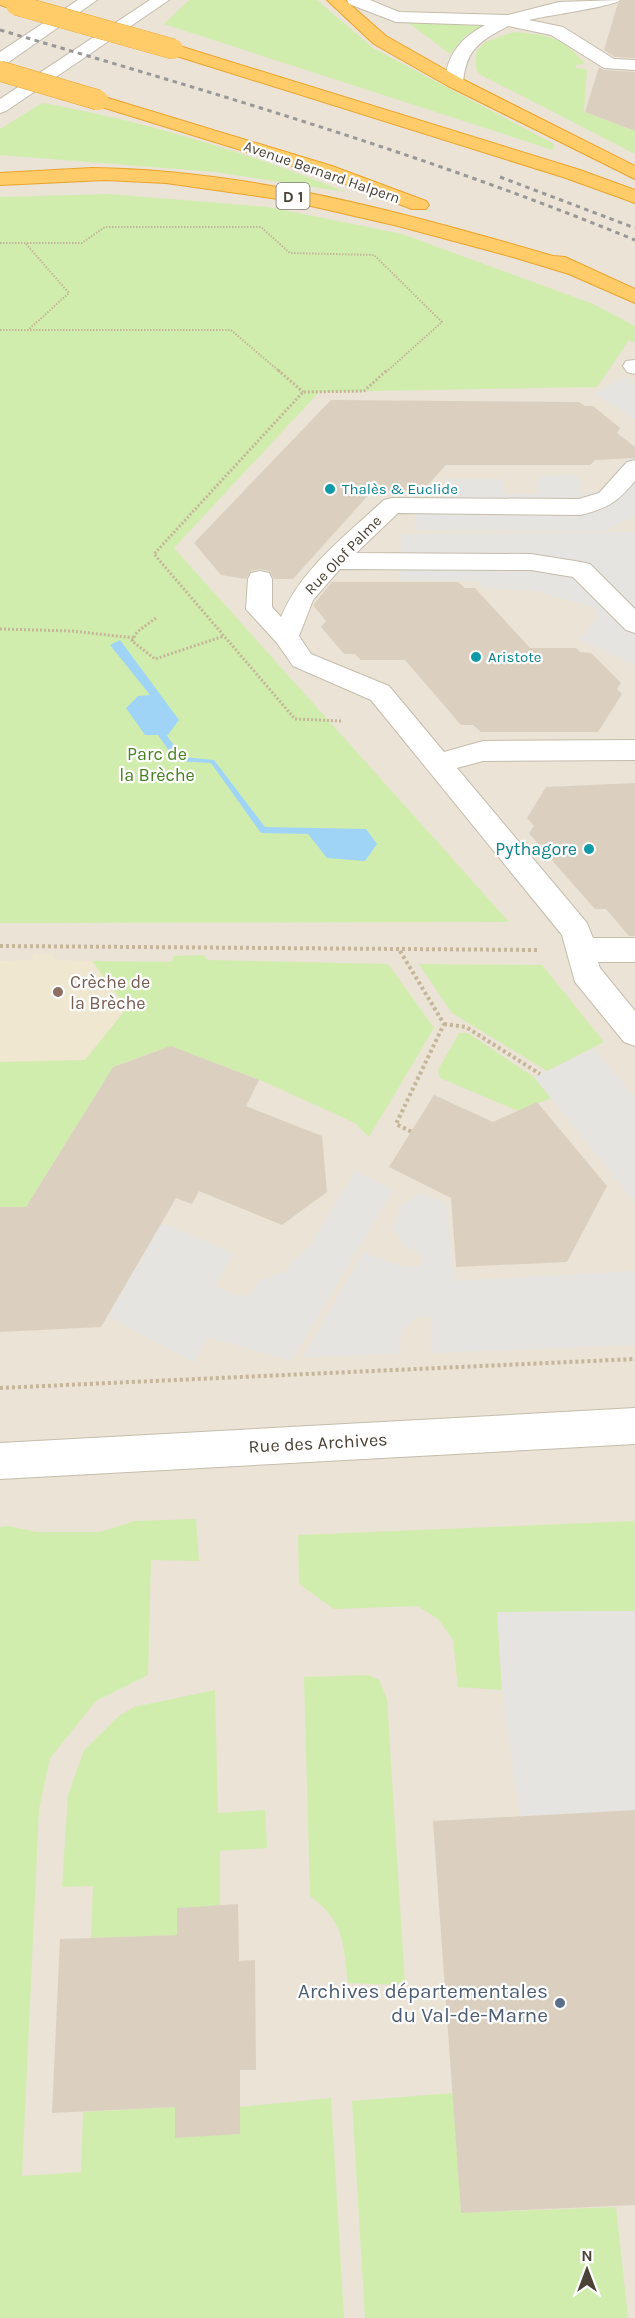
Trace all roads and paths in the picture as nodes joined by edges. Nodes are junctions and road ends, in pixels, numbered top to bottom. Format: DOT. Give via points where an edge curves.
graph roads {
  1 [pos="89,0"];
  2 [pos="161,0"];
  3 [pos="335,0"];
  4 [pos="355,0"];
  5 [pos="612,0"];
  6 [pos="8,3"];
  7 [pos="506,21"];
  8 [pos="0,60"];
  9 [pos="635,65"];
  10 [pos="0,71"];
  11 [pos="454,82"];
  12 [pos="0,107"];
  13 [pos="0,165"];
  14 [pos="635,173"];
  15 [pos="104,174"];
  16 [pos="0,179"];
  17 [pos="635,197"];
  18 [pos="0,243"];
  19 [pos="26,243"];
  20 [pos="578,270"];
  21 [pos="635,297"];
  22 [pos="0,330"];
  23 [pos="28,330"];
  24 [pos="303,392"];
  25 [pos="635,467"];
  26 [pos="333,561"];
  27 [pos="260,579"];
  28 [pos="156,618"];
  29 [pos="635,624"];
  30 [pos="0,629"];
  31 [pos="224,636"];
  32 [pos="286,637"];
  33 [pos="134,638"];
  34 [pos="349,721"];
  35 [pos="635,750"];
  36 [pos="440,763"];
  37 [pos="540,941"];
  38 [pos="0,946"];
  39 [pos="399,950"];
  40 [pos="581,950"];
  41 [pos="635,950"];
  42 [pos="444,1024"];
  43 [pos="635,1034"];
  44 [pos="540,1074"];
  45 [pos="412,1132"];
  46 [pos="635,1359"];
  47 [pos="0,1388"];
  48 [pos="635,1426"];
  49 [pos="0,1461"];
  1 -- 8 [label="street"];
  2 -- 12 [label="street"];
  3 -- 11 [label="highway" via="380,40"];
  4 -- 7 [label="street" via="396,17"];
  5 -- 7 [label="street" via="559,6"];
  6 -- 17 [label="highway, bridge" via="172,49 573,174"];
  7 -- 9 [label="street" via="557,31 610,64"];
  7 -- 11 [label="street" via="462,50 454,65"];
  10 -- 20 [label="highway, Avenue Bernard Halpern / D 1, bridge" via="325,170 488,231"];
  11 -- 14 [label="highway"];
  13 -- 15 [label="highway"];
  15 -- 16 [label="highway, D 1"];
  15 -- 20 [label="highway, D 1" via="201,182 337,203"];
  18 -- 19 [label="path"];
  19 -- 23 [label="path" via="69,293"];
  19 -- 24 [label="path" via="82,243 105,226 261,227 290,253 374,255 442,322 364,391"];
  20 -- 21 [label="highway, Avenue Bernard Halpern / D 1"];
  22 -- 23 [label="path"];
  23 -- 24 [label="path" via="231,330"];
  24 -- 31 [label="path" via="154,554"];
  25 -- 26 [label="street, Rue Olof Palme" via="607,498 581,507 392,505"];
  26 -- 29 [label="street" via="531,562 581,570"];
  26 -- 32 [label="street, Rue Olof Palme" via="302,597"];
  27 -- 32 [label="street" via="259,609"];
  28 -- 33 [label="path"];
  30 -- 33 [label="path"];
  31 -- 33 [label="path" via="155,659 132,641"];
  31 -- 34 [label="path" via="295,719"];
  32 -- 36 [label="street" via="302,660 380,693"];
  35 -- 36 [label="street" via="483,751"];
  36 -- 40 [label="street" via="576,931"];
  37 -- 39 [label="path" via="541,950"];
  38 -- 39 [label="path"];
  39 -- 42 [label="path"];
  40 -- 41 [label="street"];
  40 -- 43 [label="street" via="586,973"];
  42 -- 44 [label="path" via="466,1027"];
  42 -- 45 [label="path" via="396,1124"];
  46 -- 47 [label="path"];
  48 -- 49 [label="street, Rue des Archives"];
}
